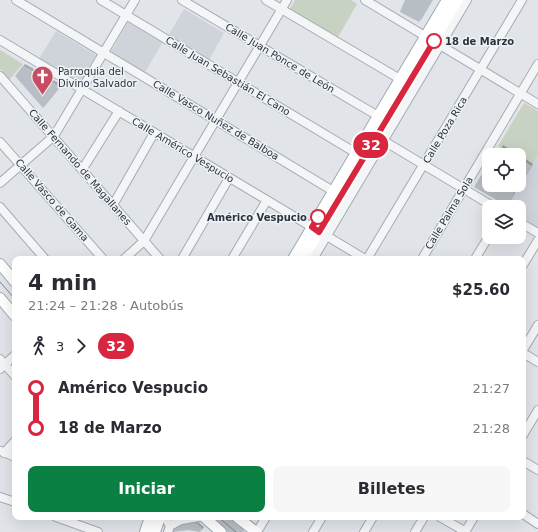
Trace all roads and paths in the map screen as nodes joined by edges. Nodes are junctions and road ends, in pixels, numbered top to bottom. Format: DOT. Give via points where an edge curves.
graph roads {
  1 [pos="16,0"];
  2 [pos="101,0"];
  3 [pos="135,0"];
  4 [pos="182,0"];
  5 [pos="266,0"];
  6 [pos="287,0"];
  7 [pos="364,0"];
  8 [pos="447,0"];
  9 [pos="458,0"];
  10 [pos="467,0"];
  11 [pos="522,0"];
  12 [pos="282,9"];
  13 [pos="126,15"];
  14 [pos="0,40"];
  15 [pos="433,41"];
  16 [pos="260,46"];
  17 [pos="104,53"];
  18 [pos="538,64"];
  19 [pos="481,69"];
  20 [pos="0,76"];
  21 [pos="400,79"];
  22 [pos="238,82"];
  23 [pos="82,89"];
  24 [pos="520,94"];
  25 [pos="538,104"];
  26 [pos="119,111"];
  27 [pos="378,116"];
  28 [pos="216,120"];
  29 [pos="154,133"];
  30 [pos="54,136"];
  31 [pos="384,141"];
  32 [pos="0,142"];
  33 [pos="356,153"];
  34 [pos="194,157"];
  35 [pos="21,165"];
  36 [pos="423,165"];
  37 [pos="82,170"];
  38 [pos="229,178"];
  39 [pos="0,183"];
  40 [pos="464,189"];
  41 [pos="333,190"];
  42 [pos="267,200"];
  43 [pos="482,200"];
  44 [pos="113,205"];
  45 [pos="0,208"];
  46 [pos="526,226"];
  47 [pos="319,232"];
  48 [pos="538,233"];
  49 [pos="538,240"];
  50 [pos="144,241"];
  51 [pos="484,244"];
  52 [pos="42,256"];
  53 [pos="100,256"];
  54 [pos="127,256"];
  55 [pos="157,256"];
  56 [pos="184,256"];
  57 [pos="234,256"];
  58 [pos="295,256"];
  59 [pos="305,256"];
  60 [pos="314,256"];
  61 [pos="361,256"];
  62 [pos="368,256"];
  63 [pos="424,256"];
  64 [pos="477,256"];
  65 [pos="526,260"];
  66 [pos="0,264"];
  67 [pos="12,278"];
  68 [pos="0,298"];
  69 [pos="12,312"];
  70 [pos="538,325"];
  71 [pos="526,347"];
  72 [pos="526,354"];
  73 [pos="12,357"];
  74 [pos="538,362"];
  75 [pos="1,364"];
  76 [pos="12,373"];
  77 [pos="537,412"];
  78 [pos="526,431"];
  79 [pos="12,444"];
  80 [pos="2,452"];
  81 [pos="12,455"];
  82 [pos="526,463"];
  83 [pos="538,470"];
  84 [pos="0,497"];
  85 [pos="12,501"];
  86 [pos="526,516"];
  87 [pos="64,520"];
  88 [pos="149,520"];
  89 [pos="159,520"];
  90 [pos="181,520"];
  91 [pos="207,520"];
  92 [pos="241,520"];
  93 [pos="264,520"];
  94 [pos="320,520"];
  95 [pos="371,520"];
  96 [pos="422,520"];
  97 [pos="445,520"];
  98 [pos="472,520"];
  99 [pos="538,524"];
  100 [pos="169,529"];
  101 [pos="218,531"];
  102 [pos="98,532"];
  103 [pos="145,532"];
  104 [pos="155,532"];
  105 [pos="256,532"];
  106 [pos="313,532"];
  107 [pos="364,532"];
  108 [pos="415,532"];
  109 [pos="466,532"];
  1 -- 17 [label="street, Calle Vasco Nuñez de Balboa"];
  2 -- 13 [label="street, Calle Juan Sebastián El Cano"];
  3 -- 13 [label="street"];
  4 -- 16 [label="street, Calle Juan Ponce de León"];
  5 -- 12 [label="street"];
  6 -- 12 [label="street"];
  7 -- 15 [label="street"];
  8 -- 15 [label="main road"];
  9 -- 15 [label="main road"];
  10 -- 15 [label="street"];
  11 -- 19 [label="street, Calle Poza Rica"];
  12 -- 16 [label="street"];
  12 -- 21 [label="street"];
  13 -- 17 [label="street"];
  13 -- 22 [label="street, Calle Juan Sebastián El Cano"];
  14 -- 23 [label="street, Calle Américo Vespucio"];
  15 -- 19 [label="street"];
  15 -- 21 [label="main road"];
  15 -- 31 [label="street"];
  15 -- 47 [label="main road"];
  16 -- 22 [label="street"];
  16 -- 27 [label="street, Calle Juan Ponce de León"];
  17 -- 23 [label="street"];
  17 -- 28 [label="street, Calle Vasco Nuñez de Balboa"];
  18 -- 24 [label="street, Calle Palma Sola"];
  19 -- 24 [label="street"];
  19 -- 36 [label="street, Calle Poza Rica"];
  20 -- 30 [label="street, Calle Fernando de Magallanes"];
  21 -- 27 [label="main road"];
  22 -- 28 [label="street"];
  22 -- 33 [label="street, Calle Juan Sebastián El Cano"];
  23 -- 26 [label="street, Calle Américo Vespucio"];
  23 -- 30 [label="street"];
  24 -- 25 [label="street"];
  24 -- 40 [label="street, Calle Palma Sola"];
  26 -- 29 [label="street, Calle Américo Vespucio"];
  26 -- 37 [label="street"];
  27 -- 33 [label="main road"];
  28 -- 34 [label="street"];
  28 -- 41 [label="street, Calle Vasco Nuñez de Balboa"];
  29 -- 34 [label="street, Calle Américo Vespucio"];
  29 -- 44 [label="street"];
  30 -- 35 [label="street"];
  30 -- 37 [label="street, Calle Fernando de Magallanes"];
  31 -- 36 [label="street"];
  31 -- 47 [label="street"];
  32 -- 35 [label="street, Calle Vasco de Gama"];
  33 -- 41 [label="main road"];
  34 -- 38 [label="street, Calle Américo Vespucio"];
  34 -- 50 [label="street"];
  35 -- 39 [label="street"];
  35 -- 53 [label="street, Calle Vasco de Gama"];
  36 -- 40 [label="street"];
  36 -- 62 [label="street, Calle Poza Rica"];
  37 -- 44 [label="street, Calle Fernando de Magallanes"];
  38 -- 42 [label="street, Calle Américo Vespucio"];
  38 -- 56 [label="street"];
  40 -- 43 [label="street"];
  40 -- 63 [label="street, Calle Palma Sola"];
  41 -- 47 [label="main road"];
  42 -- 47 [label="street, Calle Américo Vespucio"];
  42 -- 57 [label="street"];
  44 -- 50 [label="street, Calle Fernando de Magallanes"];
  45 -- 52 [label="street"];
  46 -- 48 [label="street"];
  47 -- 58 [label="main road"];
  47 -- 59 [label="main road"];
  47 -- 60 [label="street"];
  47 -- 61 [label="street, Calle Américo Vespucio"];
  49 -- 65 [label="street"];
  50 -- 54 [label="street"];
  50 -- 55 [label="street, Calle Fernando de Magallanes"];
  51 -- 64 [label="street"];
  66 -- 67 [label="main road"];
  68 -- 69 [label="main road"];
  70 -- 71 [label="street"];
  72 -- 74 [label="street"];
  73 -- 75 [label="street"];
  75 -- 76 [label="street"];
  77 -- 78 [label="street"];
  79 -- 80 [label="street"];
  80 -- 81 [label="street"];
  82 -- 83 [label="street"];
  84 -- 85 [label="street"];
  86 -- 99 [label="street"];
  87 -- 102 [label="street"];
  88 -- 103 [label="main road"];
  89 -- 104 [label="main road"];
  90 -- 100 [label="street"];
  91 -- 101 [label="main road"];
  92 -- 105 [label="main road"];
  93 -- 105 [label="street"];
  94 -- 106 [label="street"];
  95 -- 107 [label="street"];
  96 -- 108 [label="street"];
  97 -- 109 [label="street"];
  98 -- 109 [label="street"];
}
